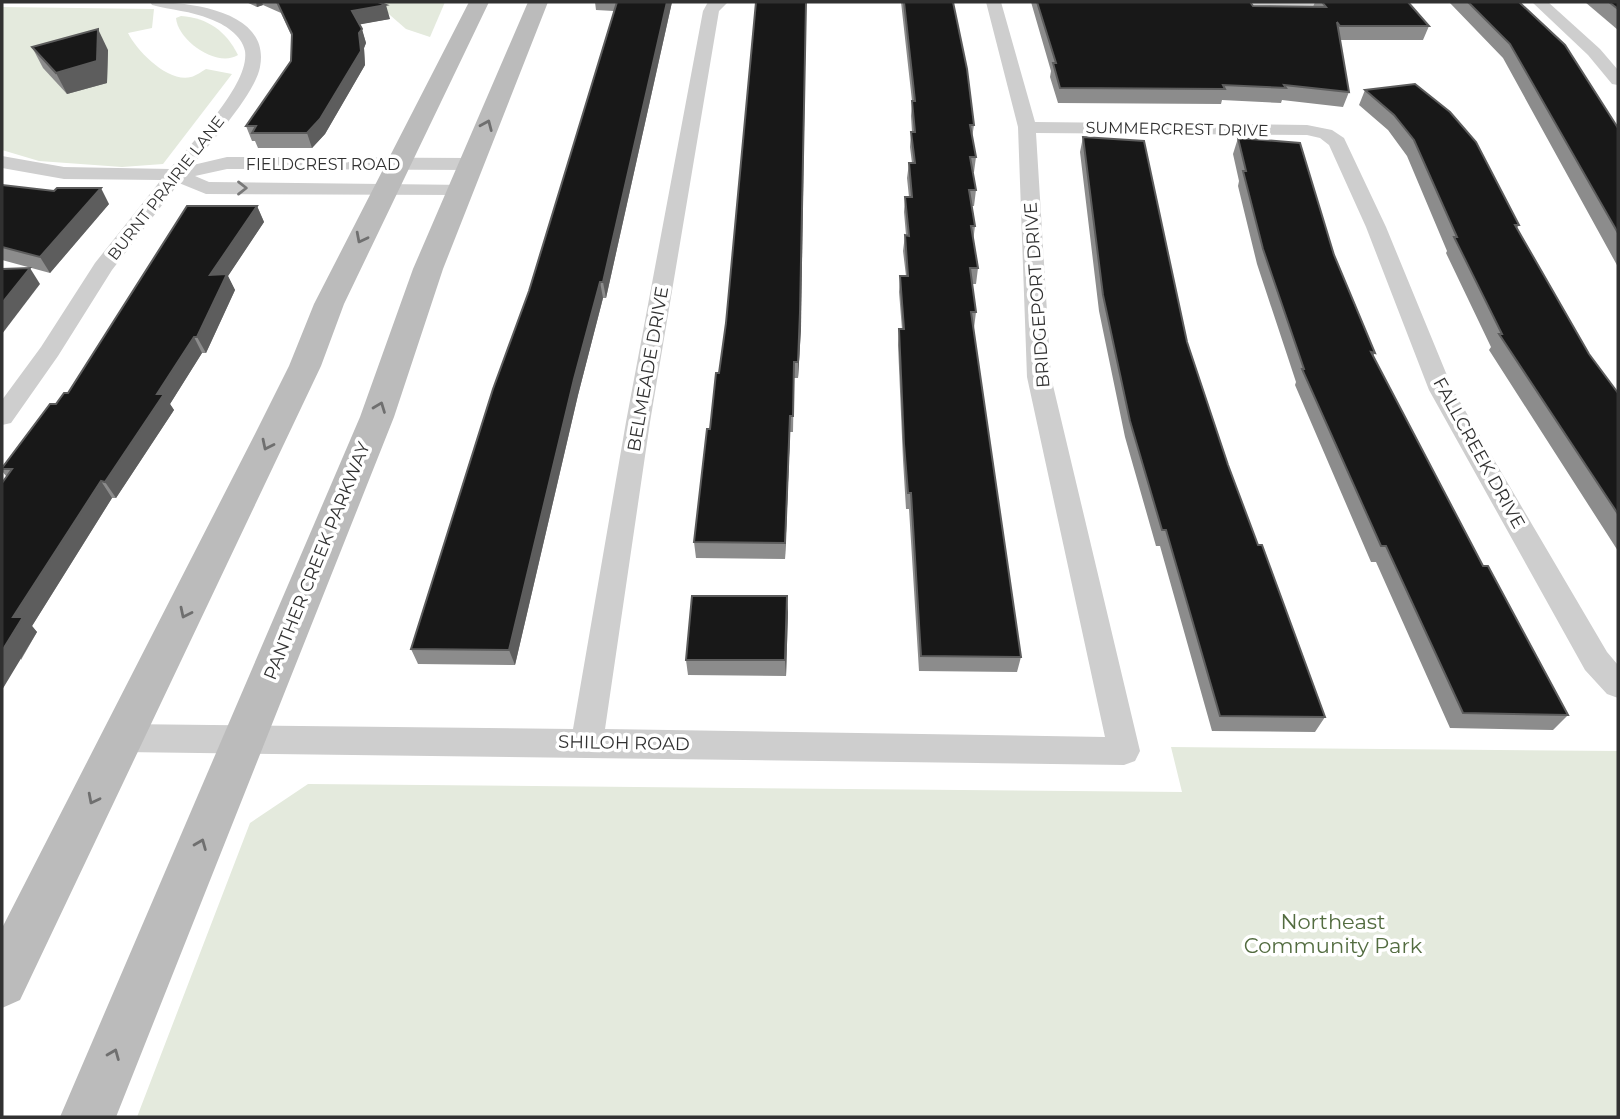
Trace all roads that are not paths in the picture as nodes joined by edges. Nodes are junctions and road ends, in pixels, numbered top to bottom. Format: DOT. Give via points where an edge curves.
graph roads {
  1 [pos="157,2"];
  2 [pos="479,2"];
  3 [pos="538,2"];
  4 [pos="720,2"];
  5 [pos="993,2"];
  6 [pos="1162,2"];
  7 [pos="1270,2"];
  8 [pos="1320,2"];
  9 [pos="1539,2"];
  10 [pos="1618,80"];
  11 [pos="1027,127"];
  12 [pos="1326,134"];
  13 [pos="2,162"];
  14 [pos="176,176"];
  15 [pos="391,176"];
  16 [pos="466,176"];
  17 [pos="2,376"];
  18 [pos="33,376"];
  19 [pos="2,417"];
  20 [pos="1618,685"];
  21 [pos="123,738"];
  22 [pos="244,739"];
  23 [pos="587,742"];
  24 [pos="1124,751"];
  25 [pos="2,982"];
  26 [pos="88,1117"];
  1 -- 14 [label="street, BURNT PRAIRIE LANE" via="224,19 248,38 254,53 248,81"];
  2 -- 15 [label="main road"];
  16 -- 3 [label="main road, PANTHER CREEK PARKWAY, one-way"];
  4 -- 23 [label="street, BELMEADE DRIVE" via="711,11 680,182"];
  5 -- 11 [label="street, BRIDGEPORT DRIVE"];
  6 -- 7 [label="street"];
  7 -- 8 [label="street"];
  9 -- 10 [label="street"];
  11 -- 12 [label="street, SUMMERCREST DRIVE" via="1307,130"];
  11 -- 24 [label="street, BRIDGEPORT DRIVE" via="1039,377"];
  12 -- 20 [label="street, FALLCREEK DRIVE" via="1345,154 1441,390 1596,661"];
  13 -- 14 [label="street, FIELDCREST ROAD" via="64,173"];
  14 -- 15 [label="street, FIELDCREST ROAD" via="227,163"];
  14 -- 15 [label="street, FIELDCREST ROAD, one-way" via="206,188"];
  14 -- 18 [label="street, BURNT PRAIRIE LANE" via="103,268"];
  15 -- 16 [label="street, FIELDCREST ROAD"];
  15 -- 16 [label="street, FIELDCREST ROAD"];
  15 -- 21 [label="main road, one-way" via="329,304 305,366"];
  22 -- 16 [label="main road, PANTHER CREEK PARKWAY, one-way" via="377,416"];
  17 -- 18 [label="street"];
  18 -- 19 [label="street, BURNT PRAIRIE LANE"];
  21 -- 22 [label="street, SHILOH ROAD"];
  21 -- 25 [label="main road, one-way"];
  22 -- 23 [label="street, SHILOH ROAD"];
  26 -- 22 [label="main road, PANTHER CREEK PARKWAY, one-way"];
  23 -- 24 [label="street, SHILOH ROAD"];
}
